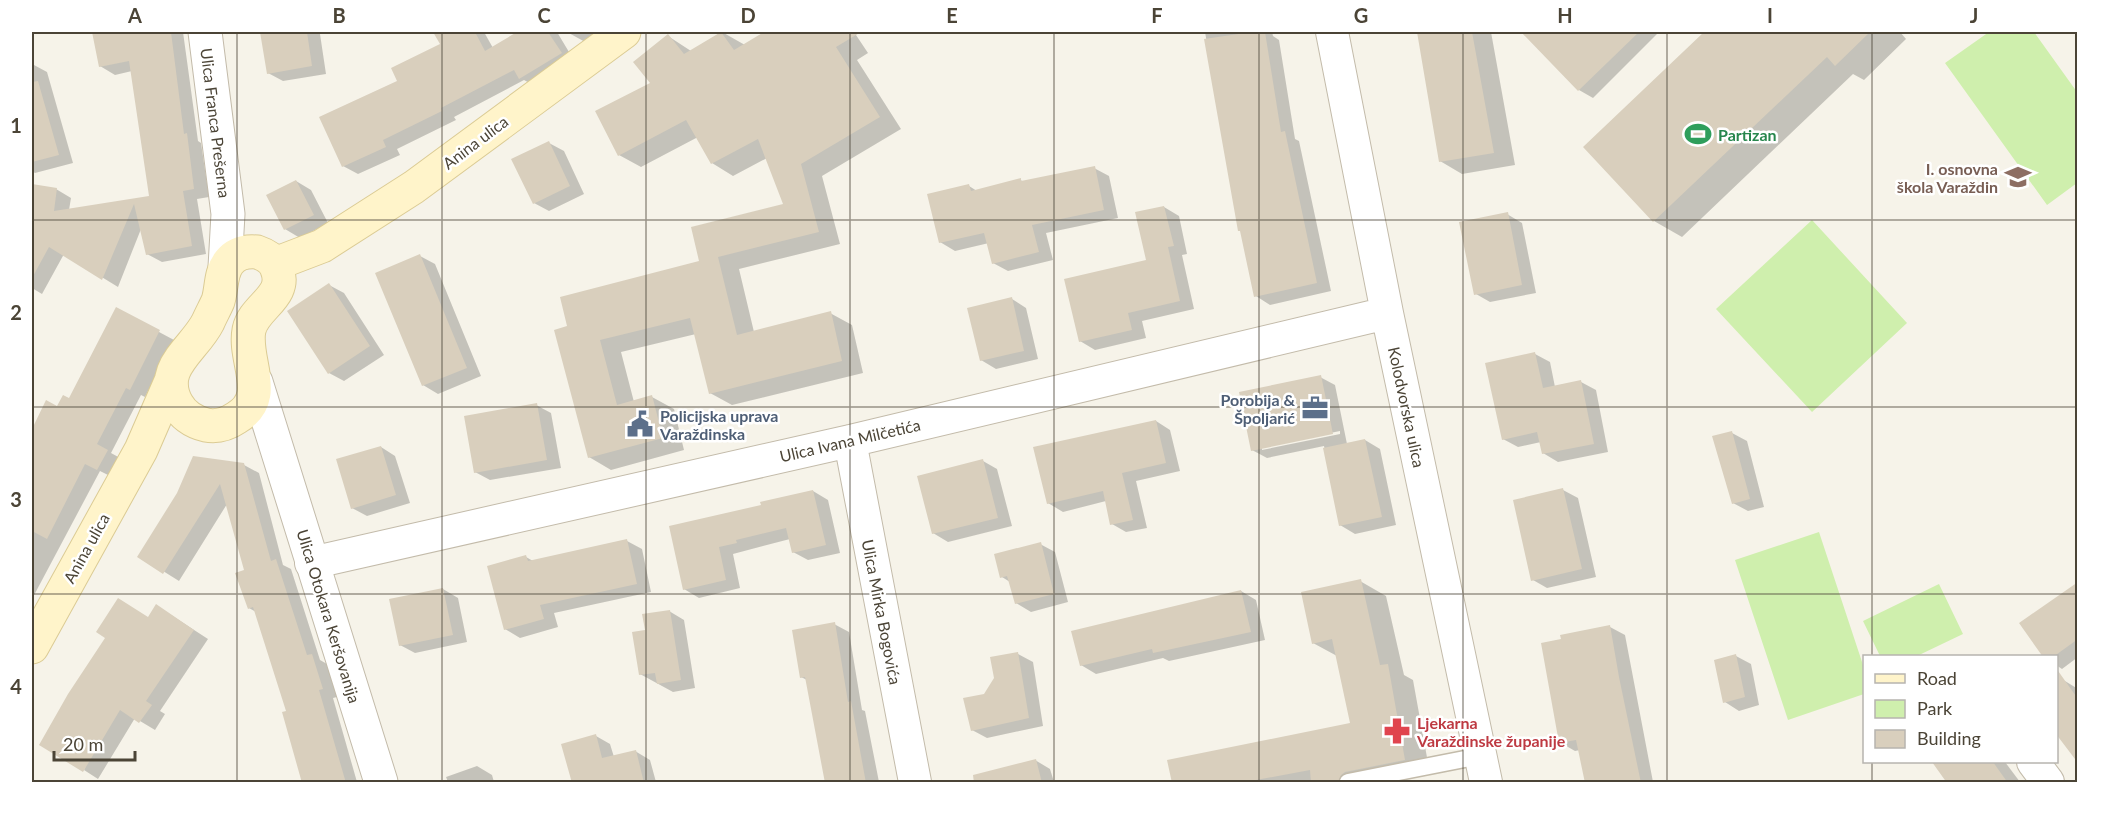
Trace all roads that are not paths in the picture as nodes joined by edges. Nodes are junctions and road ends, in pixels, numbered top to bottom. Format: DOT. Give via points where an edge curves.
graph roads {
  1 [pos="205,32"];
  2 [pos="624,32"];
  3 [pos="1332,32"];
  4 [pos="228,214"];
  5 [pos="225,267"];
  6 [pos="270,268"];
  7 [pos="1387,313"];
  8 [pos="171,381"];
  9 [pos="256,382"];
  10 [pos="212,422"];
  11 [pos="850,441"];
  12 [pos="141,450"];
  13 [pos="277,450"];
  14 [pos="311,563"];
  15 [pos="32,646"];
  16 [pos="2034,763"];
  17 [pos="1483,769"];
  18 [pos="381,783"];
  19 [pos="915,783"];
  20 [pos="1348,783"];
  21 [pos="2049,783"];
  1 -- 4 [label="street, Ulica Franca Prešerna"];
  2 -- 6 [label="main road, Anina ulica" via="414,188 322,246"];
  3 -- 7 [label="street, Kolodvorska ulica"];
  4 -- 5 [label="street, Ulica Franca Prešerna"];
  4 -- 6 [label="street, Ulica Franca Prešerna"];
  5 -- 6 [label="main road" via="235,256"];
  5 -- 8 [label="main road, Anina ulica" via="218,301 207,324 173,368"];
  6 -- 9 [label="main road, Anina ulica" via="275,296 256,314 249,328"];
  7 -- 11 [label="street, Ulica Ivana Milčetića"];
  7 -- 17 [label="street, Kolodvorska ulica"];
  8 -- 10 [label="main road" via="178,407"];
  8 -- 12 [label="main road, Anina ulica"];
  9 -- 10 [label="main road" via="248,407"];
  9 -- 13 [label="street, Ulica Otokara Keršovanija"];
  10 -- 12 [label="main road" via="168,434"];
  10 -- 13 [label="street" via="255,433"];
  11 -- 14 [label="street, Ulica Ivana Milčetića"];
  11 -- 19 [label="street, Ulica Mirka Bogovića"];
  12 -- 15 [label="main road, Anina ulica"];
  13 -- 14 [label="street, Ulica Otokara Keršovanija"];
  14 -- 18 [label="street, Ulica Otokara Keršovanija"];
  16 -- 21 [label="street"];
  17 -- 20 [label="lane"];
}
